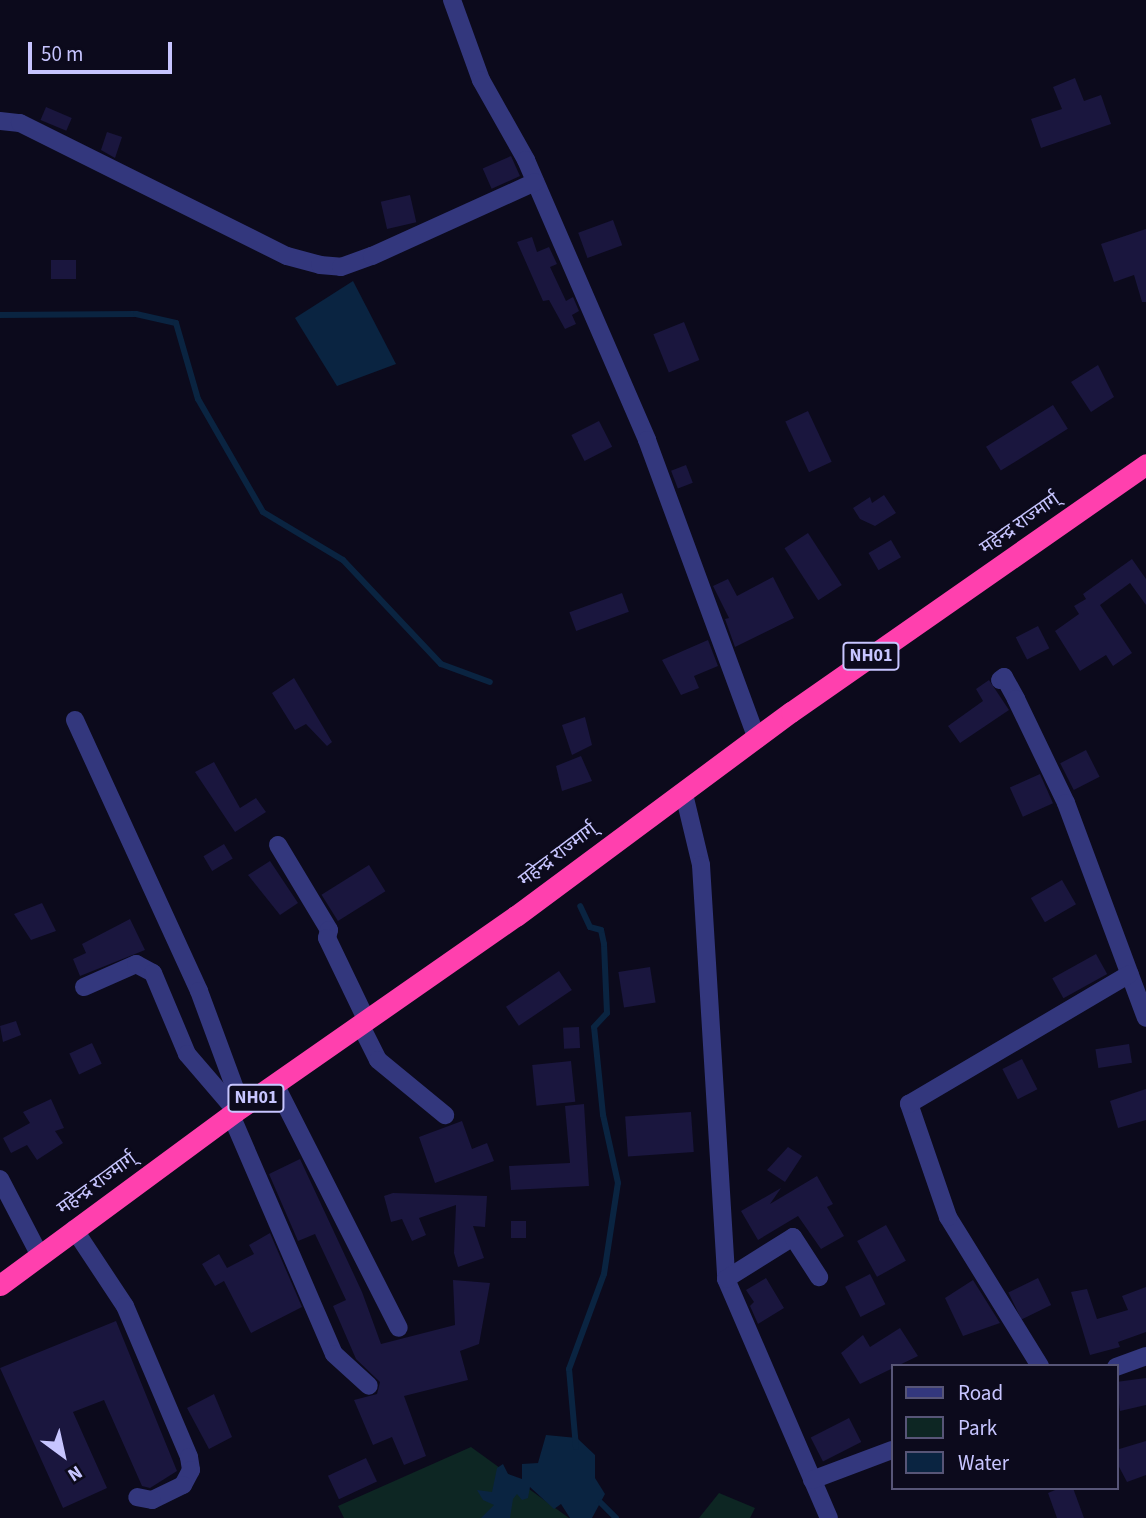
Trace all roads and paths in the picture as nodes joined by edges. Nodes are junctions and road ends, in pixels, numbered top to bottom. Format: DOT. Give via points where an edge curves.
graph roads {
  1 [pos="452,0"];
  2 [pos="0,121"];
  3 [pos="535,182"];
  4 [pos="1146,464"];
  5 [pos="1000,680"];
  6 [pos="75,720"];
  7 [pos="757,739"];
  8 [pos="684,794"];
  9 [pos="278,845"];
  10 [pos="1130,974"];
  11 [pos="84,987"];
  12 [pos="1146,1018"];
  13 [pos="363,1021"];
  14 [pos="276,1086"];
  15 [pos="236,1111"];
  16 [pos="446,1115"];
  17 [pos="0,1179"];
  18 [pos="74,1228"];
  19 [pos="40,1256"];
  20 [pos="819,1277"];
  21 [pos="726,1279"];
  22 [pos="0,1285"];
  23 [pos="398,1328"];
  24 [pos="1146,1356"];
  25 [pos="1039,1364"];
  26 [pos="1118,1366"];
  27 [pos="369,1386"];
  28 [pos="890,1451"];
  29 [pos="812,1480"];
  30 [pos="137,1497"];
  31 [pos="829,1518"];
  1 -- 3 [label="street" via="481,80"];
  2 -- 3 [label="street" via="20,123 287,256 320,265 341,267 372,256"];
  3 -- 7 [label="street" via="647,440"];
  4 -- 7 [label="highway, महेन्द्र राज्मार्ग् / NH01"];
  5 -- 10 [label="street" via="1004,677 1016,699 1066,803"];
  6 -- 15 [label="street" via="199,991"];
  7 -- 8 [label="highway, महेन्द्र राज्मार्ग् / NH01"];
  8 -- 13 [label="highway, महेन्द्र राज्मार्ग् / NH01"];
  8 -- 21 [label="street" via="701,865"];
  9 -- 13 [label="street" via="329,930 327,938"];
  10 -- 12 [label="street"];
  10 -- 25 [label="street" via="909,1104 948,1217"];
  11 -- 15 [label="street" via="136,964 153,973 187,1054"];
  13 -- 14 [label="highway, महेन्द्र राज्मार्ग् / NH01"];
  13 -- 16 [label="street" via="378,1060"];
  14 -- 15 [label="highway, महेन्द्र राज्मार्ग् / NH01"];
  14 -- 23 [label="street"];
  15 -- 18 [label="highway, महेन्द्र राज्मार्ग् / NH01"];
  15 -- 27 [label="street" via="334,1354"];
  17 -- 19 [label="street"];
  18 -- 19 [label="highway, महेन्द्र राज्मार्ग् / NH01"];
  18 -- 30 [label="street" via="125,1306 189,1457 191,1470 183,1485 152,1500"];
  19 -- 22 [label="highway, महेन्द्र राज्मार्ग् / NH01"];
  20 -- 21 [label="street" via="793,1237"];
  21 -- 29 [label="street"];
  24 -- 26 [label="street"];
  28 -- 29 [label="street"];
  29 -- 31 [label="street"];
}
